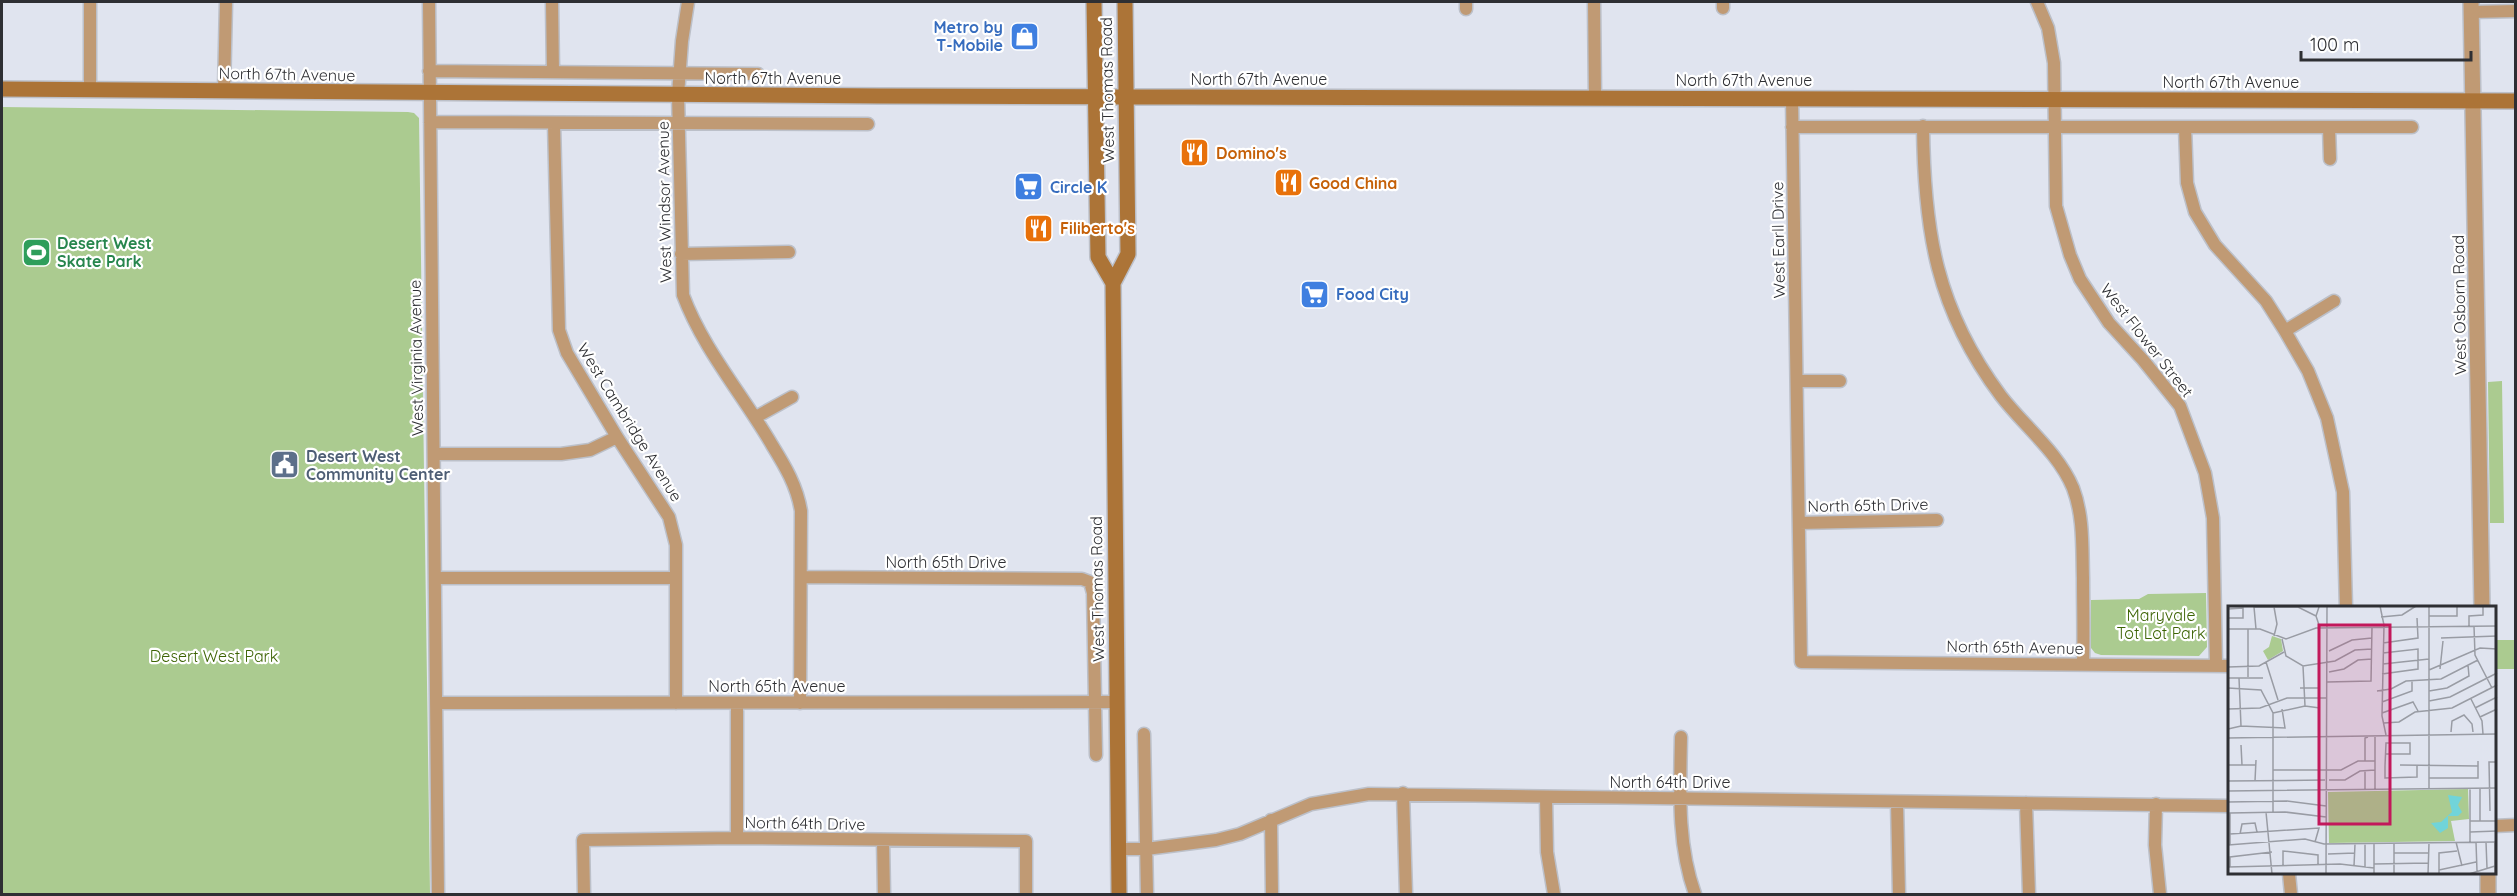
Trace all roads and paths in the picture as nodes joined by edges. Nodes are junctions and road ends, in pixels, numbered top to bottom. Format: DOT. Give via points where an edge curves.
graph roads {
  1 [pos="90,2"];
  2 [pos="226,2"];
  3 [pos="429,2"];
  4 [pos="552,2"];
  5 [pos="688,2"];
  6 [pos="1094,2"];
  7 [pos="1125,2"];
  8 [pos="1594,2"];
  9 [pos="2037,2"];
  10 [pos="2471,7"];
  11 [pos="2516,11"];
  12 [pos="429,71"];
  13 [pos="553,72"];
  14 [pos="680,73"];
  15 [pos="758,74"];
  16 [pos="2,89"];
  17 [pos="90,89"];
  18 [pos="224,91"];
  19 [pos="430,94"];
  20 [pos="678,95"];
  21 [pos="1095,97"];
  22 [pos="1125,97"];
  23 [pos="1595,98"];
  24 [pos="1792,98"];
  25 [pos="2055,100"];
  26 [pos="2473,101"];
  27 [pos="2516,101"];
  28 [pos="430,122"];
  29 [pos="554,123"];
  30 [pos="679,123"];
  31 [pos="868,124"];
  32 [pos="1923,126"];
  33 [pos="1792,127"];
  34 [pos="2054,127"];
  35 [pos="2185,127"];
  36 [pos="2329,127"];
  37 [pos="2412,127"];
  38 [pos="2330,159"];
  39 [pos="789,252"];
  40 [pos="681,254"];
  41 [pos="1113,283"];
  42 [pos="2334,301"];
  43 [pos="2286,331"];
  44 [pos="1797,381"];
  45 [pos="1839,381"];
  46 [pos="792,397"];
  47 [pos="756,417"];
  48 [pos="617,437"];
  49 [pos="434,454"];
  50 [pos="1937,520"];
  51 [pos="1799,523"];
  52 [pos="801,577"];
  53 [pos="436,578"];
  54 [pos="676,578"];
  55 [pos="1090,582"];
  56 [pos="2346,606"];
  57 [pos="2482,606"];
  58 [pos="1801,662"];
  59 [pos="2083,664"];
  60 [pos="2216,666"];
  61 [pos="2228,666"];
  62 [pos="1095,702"];
  63 [pos="1116,702"];
  64 [pos="437,703"];
  65 [pos="676,703"];
  66 [pos="737,703"];
  67 [pos="800,703"];
  68 [pos="1144,734"];
  69 [pos="1681,737"];
  70 [pos="1096,755"];
  71 [pos="1402,793"];
  72 [pos="1546,797"];
  73 [pos="1679,798"];
  74 [pos="1897,802"];
  75 [pos="2026,803"];
  76 [pos="2156,804"];
  77 [pos="2228,806"];
  78 [pos="1271,820"];
  79 [pos="2516,825"];
  80 [pos="2496,826"];
  81 [pos="737,838"];
  82 [pos="883,840"];
  83 [pos="1119,849"];
  84 [pos="1146,849"];
  85 [pos="2289,875"];
  86 [pos="2487,875"];
  87 [pos="438,894"];
  88 [pos="584,894"];
  89 [pos="884,894"];
  90 [pos="1026,894"];
  91 [pos="1119,894"];
  92 [pos="1147,894"];
  93 [pos="1272,894"];
  94 [pos="1406,894"];
  95 [pos="1554,894"];
  96 [pos="1695,894"];
  97 [pos="1899,894"];
  98 [pos="2029,894"];
  99 [pos="2160,894"];
  100 [pos="2291,894"];
  101 [pos="2488,894"];
  1 -- 17 [label="street"];
  2 -- 18 [label="street"];
  3 -- 12 [label="street, West Virginia Avenue"];
  4 -- 13 [label="street"];
  5 -- 14 [label="street, West Windsor Avenue"];
  6 -- 21 [label="main road, West Thomas Road"];
  7 -- 22 [label="main road, West Thomas Road"];
  8 -- 23 [label="street"];
  9 -- 25 [label="street, West Flower Street" via="2051,43"];
  10 -- 11 [label="street"];
  10 -- 26 [label="street, West Osborn Road"];
  12 -- 13 [label="street, North 67th Avenue"];
  12 -- 19 [label="street, West Virginia Avenue"];
  13 -- 14 [label="street, North 67th Avenue"];
  14 -- 15 [label="street, North 67th Avenue"];
  14 -- 20 [label="street, West Windsor Avenue"];
  16 -- 17 [label="main road, North 67th Avenue"];
  17 -- 18 [label="main road, North 67th Avenue"];
  18 -- 19 [label="main road, North 67th Avenue"];
  19 -- 20 [label="main road, North 67th Avenue"];
  19 -- 28 [label="street, West Virginia Avenue"];
  20 -- 21 [label="main road, North 67th Avenue"];
  20 -- 30 [label="street, West Windsor Avenue"];
  21 -- 22 [label="main road, North 67th Avenue"];
  21 -- 41 [label="main road, West Thomas Road" via="1098,257"];
  22 -- 23 [label="main road, North 67th Avenue"];
  22 -- 41 [label="main road, West Thomas Road" via="1128,254"];
  23 -- 24 [label="main road, North 67th Avenue"];
  24 -- 25 [label="main road, North 67th Avenue"];
  24 -- 33 [label="street, West Earll Drive"];
  25 -- 26 [label="main road, North 67th Avenue"];
  25 -- 34 [label="street, West Flower Street"];
  26 -- 27 [label="main road, North 67th Avenue"];
  26 -- 57 [label="street, West Osborn Road"];
  28 -- 29 [label="street"];
  28 -- 49 [label="street, West Virginia Avenue"];
  29 -- 30 [label="street"];
  29 -- 48 [label="street, West Cambridge Avenue" via="559,330 567,353"];
  30 -- 31 [label="street"];
  30 -- 40 [label="street, West Windsor Avenue"];
  32 -- 33 [label="street"];
  32 -- 34 [label="street"];
  32 -- 59 [label="street" via="1931,245 1954,315 1984,374 2057,460 2073,489 2082,527"];
  33 -- 44 [label="street, West Earll Drive"];
  34 -- 35 [label="street"];
  34 -- 60 [label="street, West Flower Street" via="2056,206 2080,279 2109,323 2180,406 2205,473 2213,518"];
  35 -- 36 [label="street"];
  35 -- 43 [label="street" via="2187,183 2195,212 2215,244 2266,301"];
  36 -- 37 [label="street"];
  36 -- 38 [label="street"];
  39 -- 40 [label="street"];
  40 -- 47 [label="street, West Windsor Avenue" via="683,295 688,308"];
  41 -- 63 [label="main road, West Thomas Road"];
  42 -- 43 [label="street"];
  43 -- 56 [label="street" via="2312,380 2334,440 2343,492"];
  44 -- 45 [label="street"];
  44 -- 51 [label="street, West Earll Drive"];
  46 -- 47 [label="street"];
  47 -- 52 [label="street, West Windsor Avenue" via="799,497"];
  48 -- 49 [label="street" via="590,450 561,454"];
  48 -- 54 [label="street, West Cambridge Avenue" via="669,517 676,545"];
  49 -- 53 [label="street, West Virginia Avenue"];
  50 -- 51 [label="street, North 65th Drive"];
  51 -- 58 [label="street, West Earll Drive"];
  52 -- 55 [label="street, North 65th Drive"];
  52 -- 67 [label="street, West Windsor Avenue"];
  53 -- 54 [label="street"];
  53 -- 64 [label="street, West Virginia Avenue"];
  54 -- 65 [label="street, West Cambridge Avenue"];
  55 -- 62 [label="street, West Thomas Road"];
  58 -- 59 [label="street, North 65th Avenue"];
  59 -- 60 [label="street, North 65th Avenue"];
  60 -- 61 [label="street, North 65th Avenue"];
  62 -- 63 [label="street, North 65th Avenue"];
  62 -- 67 [label="street, North 65th Avenue"];
  62 -- 70 [label="street, West Thomas Road"];
  63 -- 83 [label="main road, West Thomas Road"];
  64 -- 65 [label="street, North 65th Avenue"];
  64 -- 87 [label="street, West Virginia Avenue"];
  65 -- 66 [label="street, North 65th Avenue"];
  66 -- 67 [label="street, North 65th Avenue"];
  66 -- 81 [label="street"];
  68 -- 84 [label="street"];
  69 -- 73 [label="street"];
  71 -- 72 [label="street, North 64th Drive"];
  71 -- 78 [label="street, North 64th Drive" via="1348,796 1311,804"];
  71 -- 94 [label="street"];
  72 -- 73 [label="street, North 64th Drive"];
  72 -- 95 [label="street" via="1548,858"];
  73 -- 74 [label="street, North 64th Drive"];
  73 -- 96 [label="street" via="1682,839"];
  74 -- 75 [label="street, North 64th Drive"];
  74 -- 97 [label="street"];
  75 -- 76 [label="street, North 64th Drive"];
  75 -- 98 [label="street"];
  76 -- 77 [label="street, North 64th Drive"];
  76 -- 99 [label="street"];
  78 -- 84 [label="street, North 64th Drive" via="1216,840"];
  78 -- 93 [label="street"];
  79 -- 80 [label="street"];
  81 -- 82 [label="street, North 64th Drive"];
  81 -- 88 [label="street, North 64th Drive" via="583,840"];
  82 -- 89 [label="street"];
  82 -- 90 [label="street, North 64th Drive" via="1026,841"];
  83 -- 84 [label="street, North 64th Drive"];
  83 -- 91 [label="main road, West Thomas Road"];
  84 -- 92 [label="street"];
  85 -- 100 [label="street"];
  86 -- 101 [label="street"];
}
